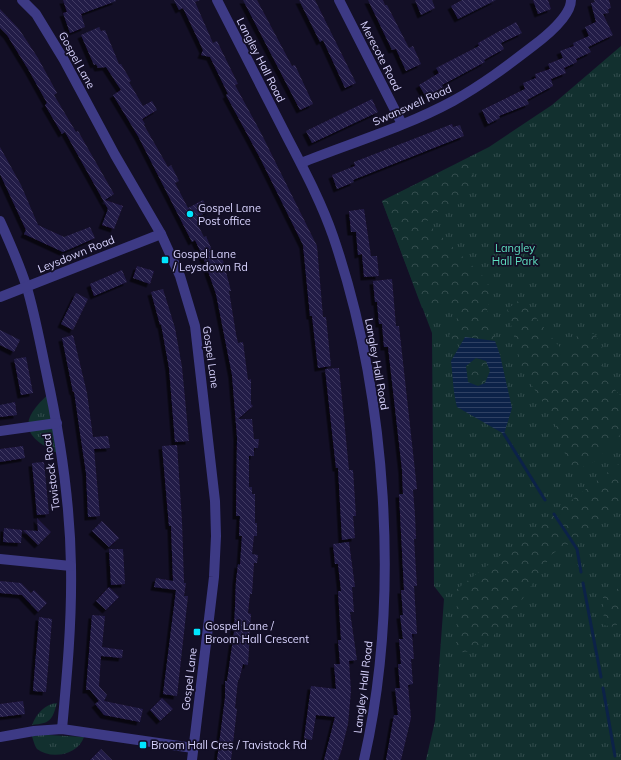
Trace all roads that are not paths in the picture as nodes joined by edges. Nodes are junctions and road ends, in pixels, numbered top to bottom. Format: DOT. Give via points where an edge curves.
graph roads {
  1 [pos="22,0"];
  2 [pos="217,0"];
  3 [pos="339,0"];
  4 [pos="571,0"];
  5 [pos="402,124"];
  6 [pos="301,163"];
  7 [pos="0,221"];
  8 [pos="161,234"];
  9 [pos="26,287"];
  10 [pos="0,297"];
  11 [pos="57,423"];
  12 [pos="0,430"];
  13 [pos="0,559"];
  14 [pos="71,566"];
  15 [pos="62,729"];
  16 [pos="0,737"];
  17 [pos="193,748"];
  18 [pos="192,760"];
  19 [pos="364,760"];
  1 -- 8 [label="street, Gospel Lane" via="36,14 64,60"];
  2 -- 6 [label="street, Langley Hall Road"];
  3 -- 5 [label="street, Merecote Road"];
  4 -- 5 [label="street, Swanswell Road" via="558,25 487,81 431,112"];
  5 -- 6 [label="street, Swanswell Road"];
  6 -- 19 [label="street, Langley Hall Road" via="333,236 360,325 379,461 385,548 384,603 371,728"];
  7 -- 9 [label="street, Tavistock Road"];
  8 -- 9 [label="street, Leysdown Road"];
  8 -- 17 [label="street, Gospel Lane" via="180,276 195,326 216,501 214,577"];
  9 -- 10 [label="street, Leysdown Road"];
  9 -- 11 [label="street, Tavistock Road"];
  11 -- 12 [label="street"];
  11 -- 14 [label="street, Tavistock Road" via="66,492"];
  13 -- 14 [label="street"];
  14 -- 15 [label="street, Tavistock Road" via="70,646"];
  15 -- 16 [label="street"];
  15 -- 17 [label="street"];
  17 -- 18 [label="street, Gospel Lane"];
}
